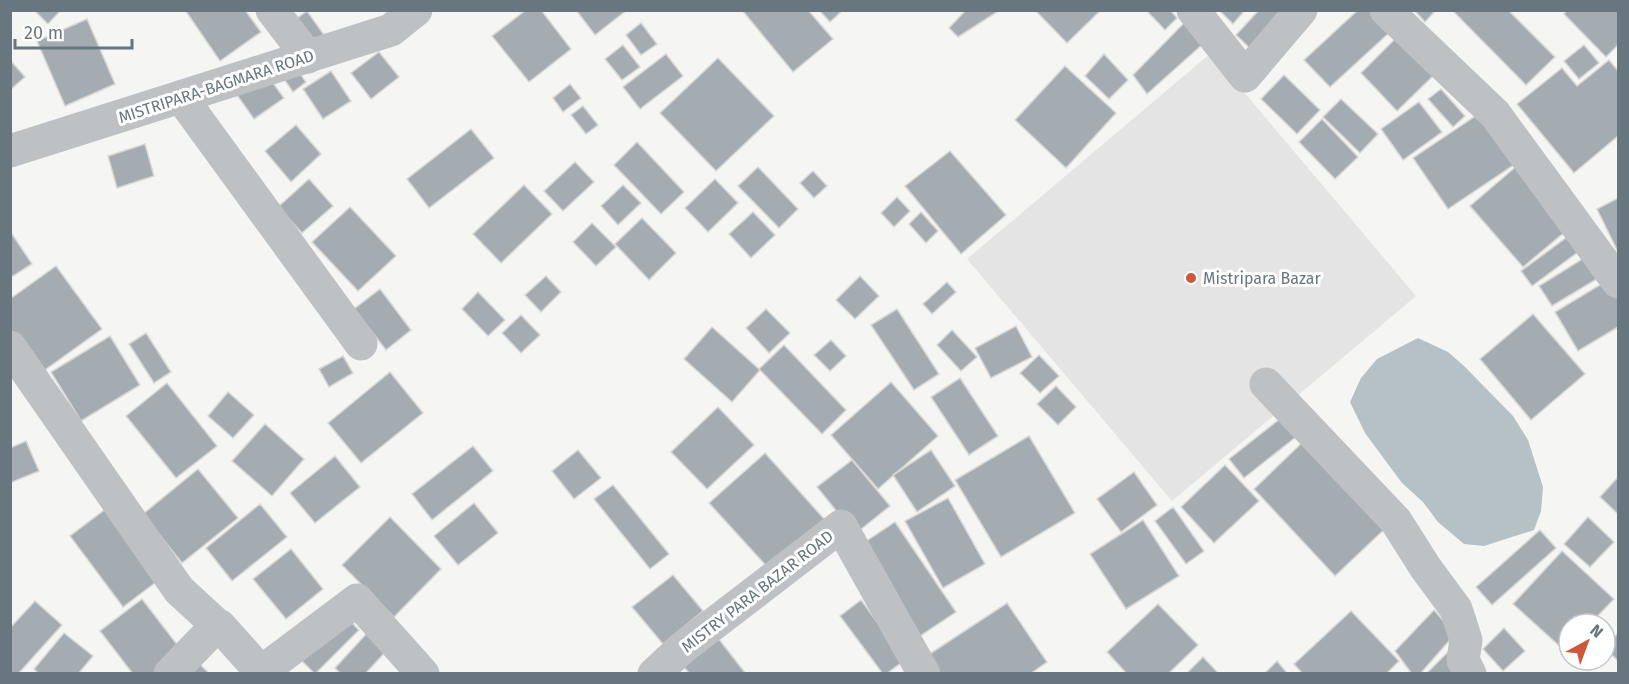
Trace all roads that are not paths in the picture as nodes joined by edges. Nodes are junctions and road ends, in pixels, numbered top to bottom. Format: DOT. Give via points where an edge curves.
graph roads {
  1 [pos="272,10"];
  2 [pos="416,10"];
  3 [pos="1193,10"];
  4 [pos="1301,10"];
  5 [pos="1386,10"];
  6 [pos="308,57"];
  7 [pos="181,97"];
  8 [pos="10,151"];
  9 [pos="1618,282"];
  10 [pos="361,344"];
  11 [pos="10,347"];
  12 [pos="1266,384"];
  13 [pos="217,625"];
  14 [pos="170,674"];
  15 [pos="423,674"];
  16 [pos="654,674"];
  17 [pos="924,674"];
  18 [pos="1470,674"];
  1 -- 6 [label="street"];
  2 -- 6 [label="street, MISTRIPARA-BAGMARA ROAD" via="391,30"];
  3 -- 4 [label="street" via="1245,76"];
  5 -- 9 [label="street" via="1495,114"];
  6 -- 7 [label="street, MISTRIPARA-BAGMARA ROAD"];
  7 -- 8 [label="street, MISTRIPARA-BAGMARA ROAD"];
  7 -- 10 [label="street"];
  11 -- 13 [label="street" via="178,590"];
  12 -- 18 [label="street" via="1396,520 1456,609 1466,640 1463,660"];
  13 -- 14 [label="street"];
  13 -- 15 [label="street" via="261,672 357,600"];
  16 -- 17 [label="street, MISTRY PARA BAZAR ROAD" via="841,526"];
}
